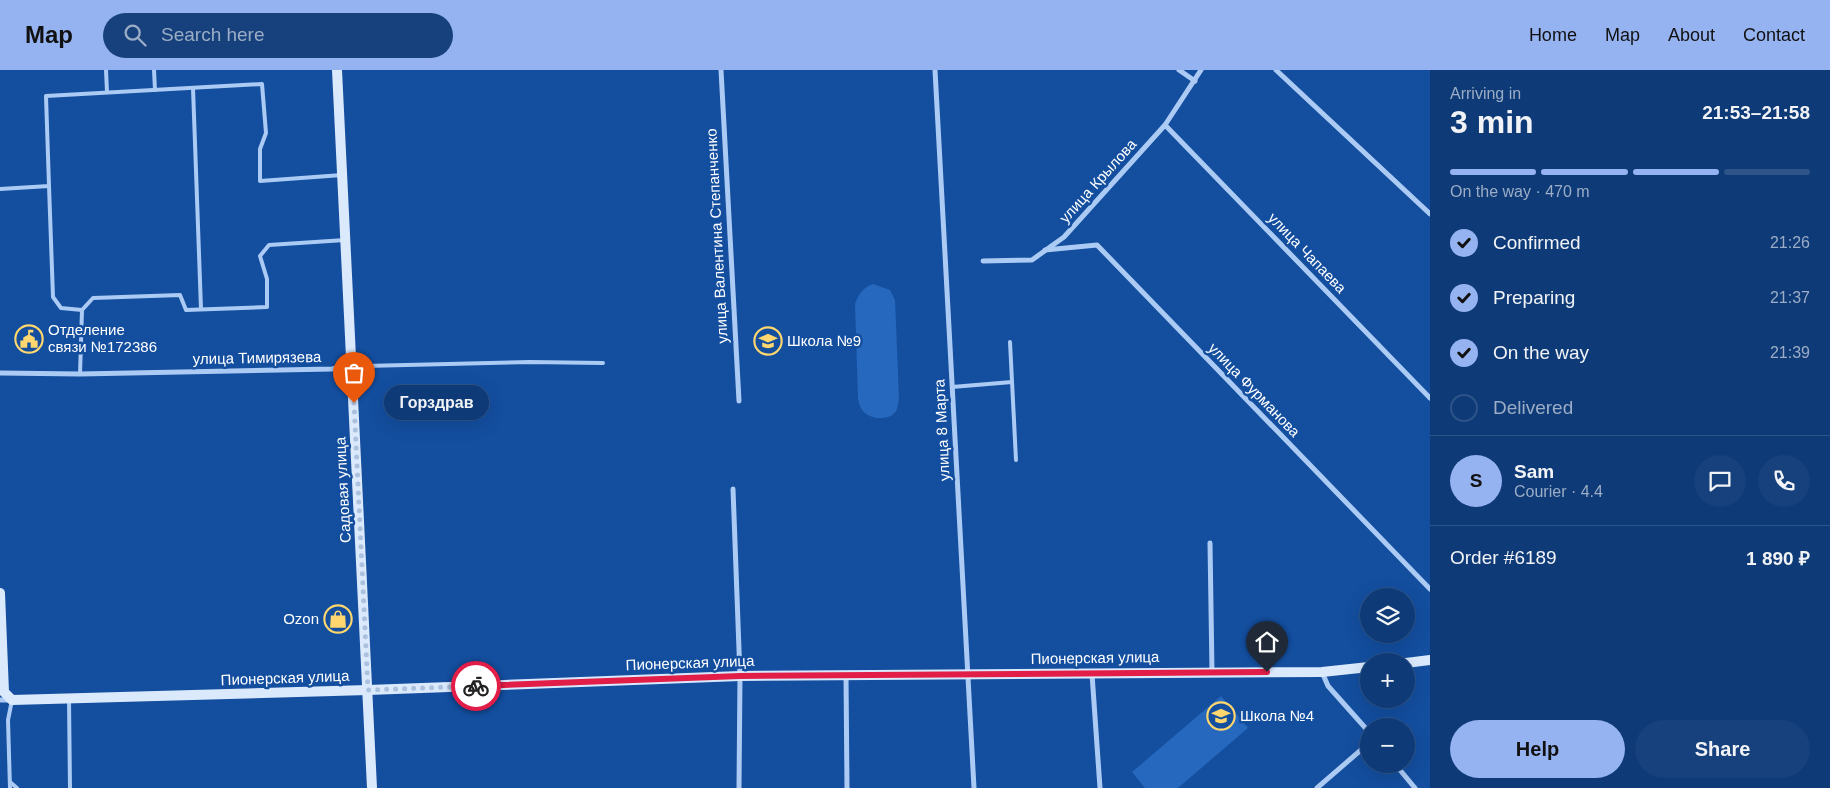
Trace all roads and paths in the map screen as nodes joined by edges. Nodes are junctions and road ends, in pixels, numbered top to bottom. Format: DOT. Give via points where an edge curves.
graph roads {
  1 [pos="106,70"];
  2 [pos="154,70"];
  3 [pos="337,70"];
  4 [pos="721,70"];
  5 [pos="935,70"];
  6 [pos="1179,70"];
  7 [pos="1201,70"];
  8 [pos="1276,70"];
  9 [pos="1195,82"];
  10 [pos="193,88"];
  11 [pos="155,90"];
  12 [pos="107,92"];
  13 [pos="1165,125"];
  14 [pos="342,176"];
  15 [pos="49,186"];
  16 [pos="0,189"];
  17 [pos="1430,214"];
  18 [pos="346,240"];
  19 [pos="1046,250"];
  20 [pos="983,261"];
  21 [pos="201,309"];
  22 [pos="82,310"];
  23 [pos="1010,342"];
  24 [pos="604,363"];
  25 [pos="352,365"];
  26 [pos="0,373"];
  27 [pos="80,374"];
  28 [pos="1012,382"];
  29 [pos="952,387"];
  30 [pos="1430,398"];
  31 [pos="739,401"];
  32 [pos="1016,460"];
  33 [pos="733,489"];
  34 [pos="1210,544"];
  35 [pos="1430,588"];
  36 [pos="0,593"];
  37 [pos="1430,660"];
  38 [pos="1415,662"];
  39 [pos="1360,668"];
  40 [pos="1212,672"];
  41 [pos="1322,672"];
  42 [pos="1092,673"];
  43 [pos="967,675"];
  44 [pos="740,676"];
  45 [pos="846,676"];
  46 [pos="368,690"];
  47 [pos="69,699"];
  48 [pos="0,700"];
  49 [pos="12,700"];
  50 [pos="1360,722"];
  51 [pos="1360,752"];
  52 [pos="1402,773"];
  53 [pos="10,782"];
  54 [pos="10,788"];
  55 [pos="17,788"];
  56 [pos="70,788"];
  57 [pos="372,788"];
  58 [pos="739,788"];
  59 [pos="847,788"];
  60 [pos="974,788"];
  61 [pos="1100,788"];
  62 [pos="1317,788"];
  63 [pos="1415,788"];
  1 -- 12 [label="lane"];
  2 -- 11 [label="lane"];
  3 -- 14 [label="street, Садовая улица"];
  4 -- 31 [label="street, улица Валентина Степанченко"];
  5 -- 29 [label="street, улица 8 Марта"];
  6 -- 9 [label="street"];
  7 -- 9 [label="street, улица Крылова"];
  8 -- 17 [label="street"];
  9 -- 13 [label="street, улица Крылова"];
  10 -- 11 [label="lane"];
  10 -- 14 [label="lane" via="262,84 266,133 260,149 260,182"];
  10 -- 21 [label="lane"];
  11 -- 12 [label="lane"];
  12 -- 15 [label="lane" via="46,96"];
  13 -- 19 [label="street, улица Крылова" via="1064,237"];
  13 -- 30 [label="street, улица Чапаева"];
  14 -- 18 [label="street, Садовая улица"];
  15 -- 16 [label="lane"];
  15 -- 22 [label="lane" via="54,298 61,308"];
  18 -- 21 [label="lane" via="269,245 260,256 267,279 267,307"];
  18 -- 25 [label="street, Садовая улица"];
  19 -- 20 [label="street, улица Крылова" via="1032,260"];
  19 -- 35 [label="street, улица Фурманова" via="1097,245"];
  21 -- 22 [label="lane" via="186,310 180,295 93,298"];
  22 -- 27 [label="lane"];
  23 -- 28 [label="lane"];
  24 -- 25 [label="lane, улица Тимирязева"];
  25 -- 27 [label="street, улица Тимирязева" via="332,369"];
  25 -- 46 [label="street, Садовая улица"];
  26 -- 27 [label="street, улица Тимирязева"];
  28 -- 29 [label="lane"];
  28 -- 32 [label="lane"];
  29 -- 43 [label="street, улица 8 Марта"];
  33 -- 44 [label="street"];
  34 -- 40 [label="street"];
  36 -- 49 [label="street" via="4,692"];
  37 -- 38 [label="street"];
  39 -- 41 [label="street, Пионерская улица"];
  40 -- 41 [label="street, Пионерская улица"];
  40 -- 42 [label="street, Пионерская улица"];
  41 -- 50 [label="street" via="1328,686"];
  42 -- 43 [label="street, Пионерская улица"];
  42 -- 61 [label="street"];
  43 -- 45 [label="street, Пионерская улица"];
  43 -- 60 [label="street, улица 8 Марта"];
  44 -- 45 [label="street, Пионерская улица"];
  44 -- 46 [label="street, Пионерская улица"];
  44 -- 58 [label="street"];
  45 -- 59 [label="street"];
  46 -- 47 [label="street, Пионерская улица"];
  46 -- 57 [label="street, Садовая улица"];
  47 -- 49 [label="street, Пионерская улица"];
  47 -- 56 [label="lane"];
  48 -- 49 [label="street"];
  49 -- 53 [label="lane" via="8,720"];
  51 -- 62 [label="street"];
  52 -- 63 [label="street"];
  53 -- 54 [label="lane"];
  53 -- 55 [label="lane"];
}
